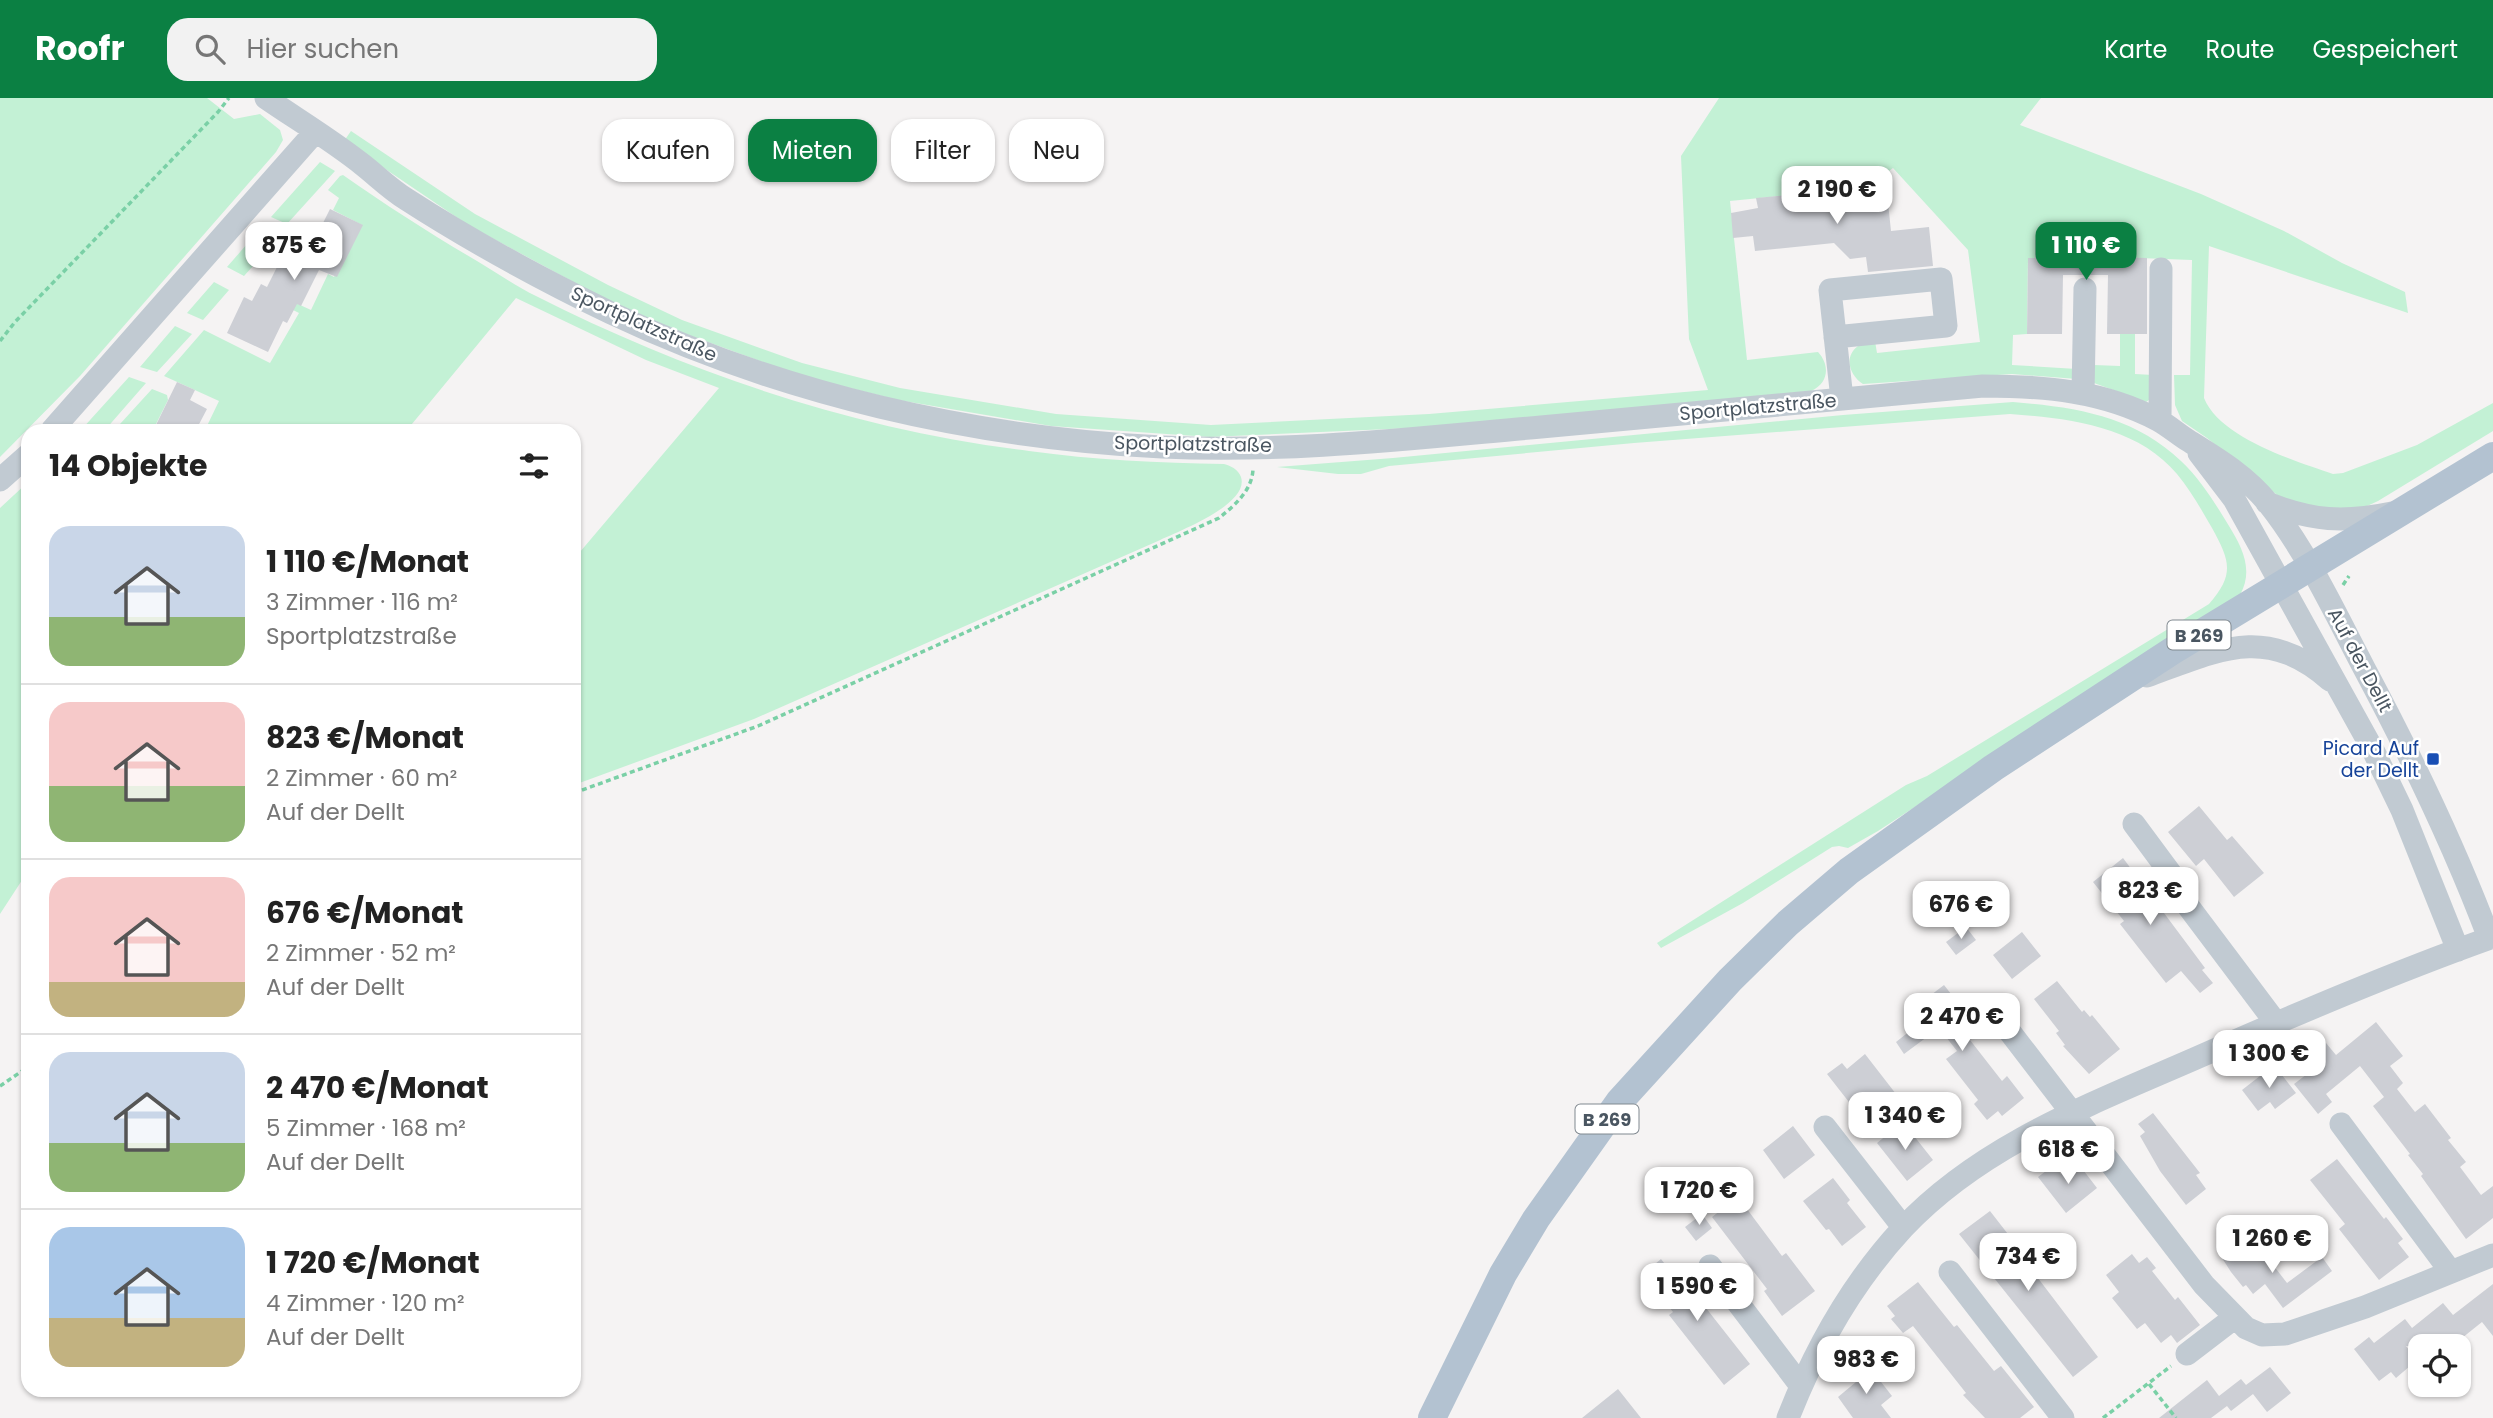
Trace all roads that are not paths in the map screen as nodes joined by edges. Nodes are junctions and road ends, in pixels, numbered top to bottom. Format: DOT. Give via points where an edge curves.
graph roads {
  1 [pos="266,98"];
  2 [pos="315,132"];
  3 [pos="2161,269"];
  4 [pos="2085,289"];
  5 [pos="1835,337"];
  6 [pos="2082,393"];
  7 [pos="1842,399"];
  8 [pos="2160,421"];
  9 [pos="57,424"];
  10 [pos="2188,440"];
  11 [pos="2493,456"];
  12 [pos="21,461"];
  13 [pos="0,480"];
  14 [pos="2267,503"];
  15 [pos="2405,510"];
  16 [pos="2312,572"];
  17 [pos="2284,589"];
  18 [pos="2118,687"];
  19 [pos="2341,690"];
  20 [pos="2134,824"];
  21 [pos="2491,938"];
  22 [pos="2458,950"];
  23 [pos="1990,1006"];
  24 [pos="2276,1023"];
  25 [pos="2072,1113"];
  26 [pos="2341,1124"];
  27 [pos="1825,1127"];
  28 [pos="1903,1227"];
  29 [pos="2493,1255"];
  30 [pos="1710,1266"];
  31 [pos="1950,1272"];
  32 [pos="2451,1272"];
  33 [pos="2234,1318"];
  34 [pos="2187,1354"];
  35 [pos="1801,1386"];
  36 [pos="1432,1418"];
  37 [pos="1788,1418"];
  38 [pos="2063,1418"];
  1 -- 2 [label="street, Sportplatzstraße"];
  2 -- 7 [label="street, Sportplatzstraße" via="405,198 493,251 614,314 731,362 848,398 958,423 1099,442 1251,448 1389,441"];
  2 -- 9 [label="street"];
  3 -- 8 [label="street"];
  4 -- 6 [label="street"];
  5 -- 5 [label="street" via="1830,290 1941,279 1946,326"];
  5 -- 7 [label="street"];
  6 -- 7 [label="street, Sportplatzstraße" via="1983,386"];
  6 -- 8 [label="street, Sportplatzstraße"];
  8 -- 10 [label="street, Sportplatzstraße"];
  10 -- 14 [label="street, Sportplatzstraße" via="2227,464"];
  10 -- 17 [label="street, Sportplatzstraße" via="2234,499"];
  11 -- 15 [label="main road, B 269"];
  12 -- 13 [label="street"];
  14 -- 15 [label="street, Sportplatzstraße" via="2315,519 2367,518"];
  14 -- 16 [label="street, Sportplatzstraße"];
  15 -- 16 [label="main road, B 269"];
  16 -- 17 [label="main road, B 269"];
  16 -- 21 [label="street, Auf der Dellt" via="2401,737"];
  17 -- 18 [label="main road, B 269"];
  17 -- 19 [label="street, Auf der Dellt"];
  18 -- 19 [label="street, Auf der Dellt" via="2206,655 2258,646 2301,658"];
  18 -- 36 [label="main road, B 269" via="1993,768 1849,871 1721,989 1619,1102 1536,1219 1497,1285"];
  19 -- 22 [label="street, Auf der Dellt" via="2402,810"];
  20 -- 24 [label="street" via="2174,878 2179,894"];
  21 -- 22 [label="street, Auf der Dellt"];
  22 -- 24 [label="street, Auf der Dellt"];
  23 -- 25 [label="street"];
  24 -- 25 [label="street, Auf der Dellt"];
  25 -- 28 [label="street, Auf der Dellt" via="1977,1167"];
  25 -- 33 [label="street"];
  26 -- 32 [label="street"];
  27 -- 28 [label="street"];
  28 -- 35 [label="street, Auf der Dellt" via="1847,1300"];
  29 -- 32 [label="street"];
  30 -- 35 [label="street"];
  31 -- 38 [label="street"];
  32 -- 33 [label="street" via="2285,1334 2262,1335"];
  33 -- 34 [label="street"];
  35 -- 37 [label="street, Auf der Dellt"];
}
